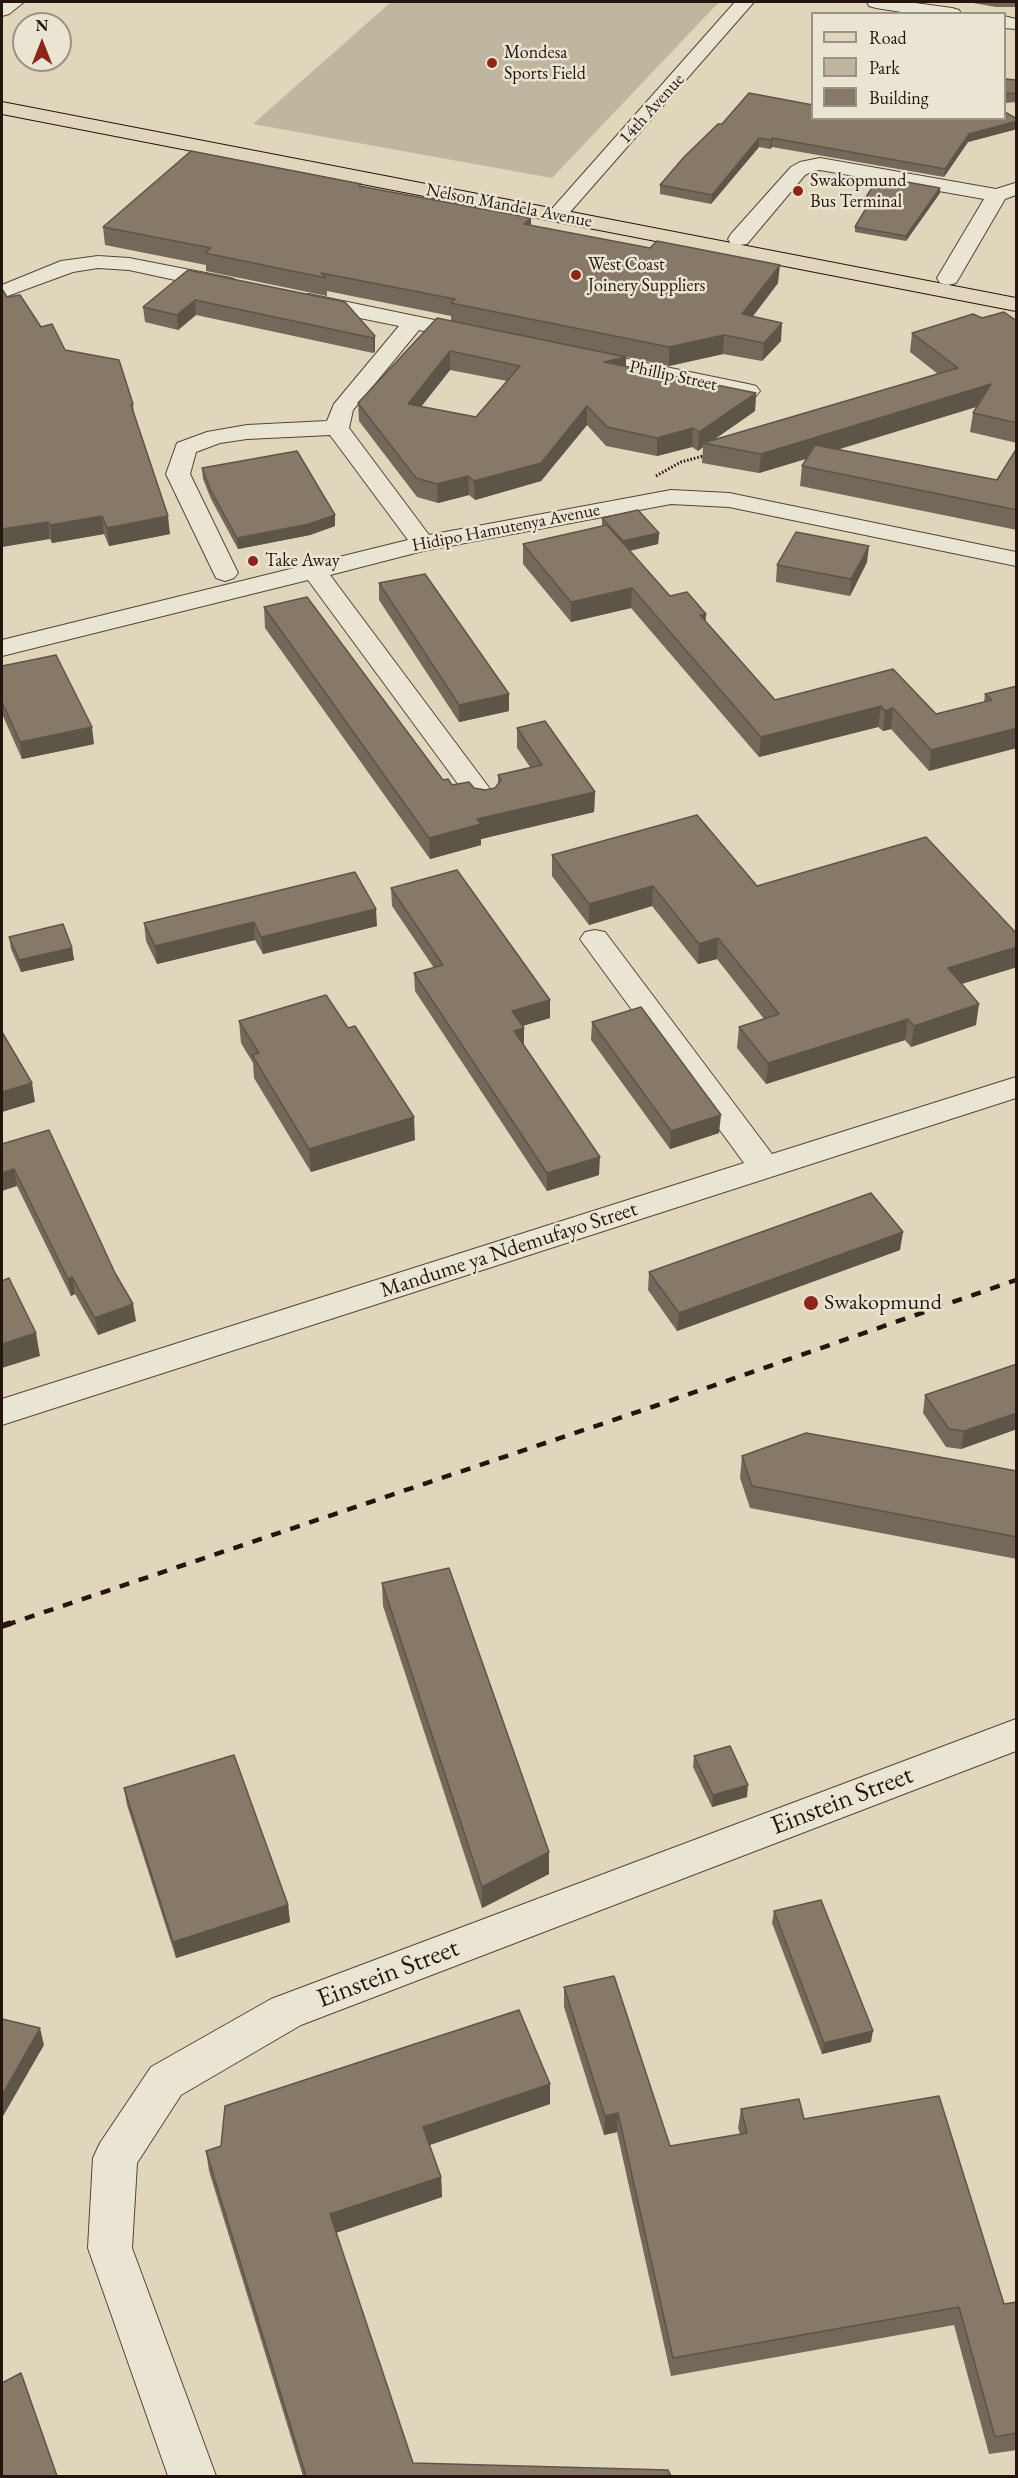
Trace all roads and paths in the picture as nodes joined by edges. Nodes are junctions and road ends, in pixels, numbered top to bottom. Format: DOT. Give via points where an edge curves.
graph roads {
  1 [pos="15,2"];
  2 [pos="746,2"];
  3 [pos="876,2"];
  4 [pos="2,10"];
  5 [pos="939,12"];
  6 [pos="2,98"];
  7 [pos="2,108"];
  8 [pos="1007,192"];
  9 [pos="561,210"];
  10 [pos="740,240"];
  11 [pos="948,278"];
  12 [pos="242,287"];
  13 [pos="1017,291"];
  14 [pos="2,292"];
  15 [pos="288,297"];
  16 [pos="1017,305"];
  17 [pos="412,323"];
  18 [pos="494,339"];
  19 [pos="563,353"];
  20 [pos="748,391"];
  21 [pos="337,428"];
  22 [pos="711,454"];
  23 [pos="644,485"];
  24 [pos="419,537"];
  25 [pos="1017,546"];
  26 [pos="1017,559"];
  27 [pos="314,570"];
  28 [pos="225,573"];
  29 [pos="2,628"];
  30 [pos="2,648"];
  31 [pos="484,801"];
  32 [pos="595,939"];
  33 [pos="1017,1087"];
  34 [pos="765,1168"];
  35 [pos="2,1412"];
  36 [pos="1017,1735"];
  37 [pos="192,2476"];
  1 -- 4 [label="street"];
  2 -- 9 [label="street, 14th Avenue"];
  3 -- 5 [label="street"];
  6 -- 9 [label="main road, Nelson Mandela Avenue"];
  7 -- 9 [label="main road, Nelson Mandela Avenue"];
  8 -- 10 [label="street" via="820,164 807,166 798,171"];
  8 -- 11 [label="street"];
  9 -- 10 [label="main road, Nelson Mandela Avenue"];
  9 -- 16 [label="main road, Nelson Mandela Avenue"];
  10 -- 11 [label="main road, Nelson Mandela Avenue"];
  11 -- 13 [label="main road, Nelson Mandela Avenue"];
  12 -- 14 [label="street" via="129,264 98,262 69,266"];
  15 -- 17 [label="street"];
  17 -- 18 [label="street"];
  17 -- 21 [label="street" via="342,409"];
  19 -- 20 [label="street, Phillip Street"];
  21 -- 24 [label="street"];
  21 -- 28 [label="street" via="246,432 215,437 185,448 178,474"];
  22 -- 23 [label="path" via="665,469"];
  23 -- 24 [label="street, Hidipo Hamutenya Avenue"];
  23 -- 25 [label="street, Hidipo Hamutenya Avenue" via="732,486"];
  24 -- 26 [label="street, Hidipo Hamutenya Avenue" via="671,497 702,498 729,500"];
  24 -- 27 [label="street, Hidipo Hamutenya Avenue"];
  24 -- 28 [label="street, Hidipo Hamutenya Avenue"];
  27 -- 30 [label="street, Hidipo Hamutenya Avenue"];
  27 -- 31 [label="street"];
  28 -- 29 [label="street, Hidipo Hamutenya Avenue"];
  32 -- 34 [label="street"];
  33 -- 34 [label="street, Mandume ya Ndemufayo Street"];
  34 -- 35 [label="street, Mandume ya Ndemufayo Street"];
  36 -- 37 [label="street, Einstein Street" via="286,2012 166,2081 115,2158 110,2248"];
}
